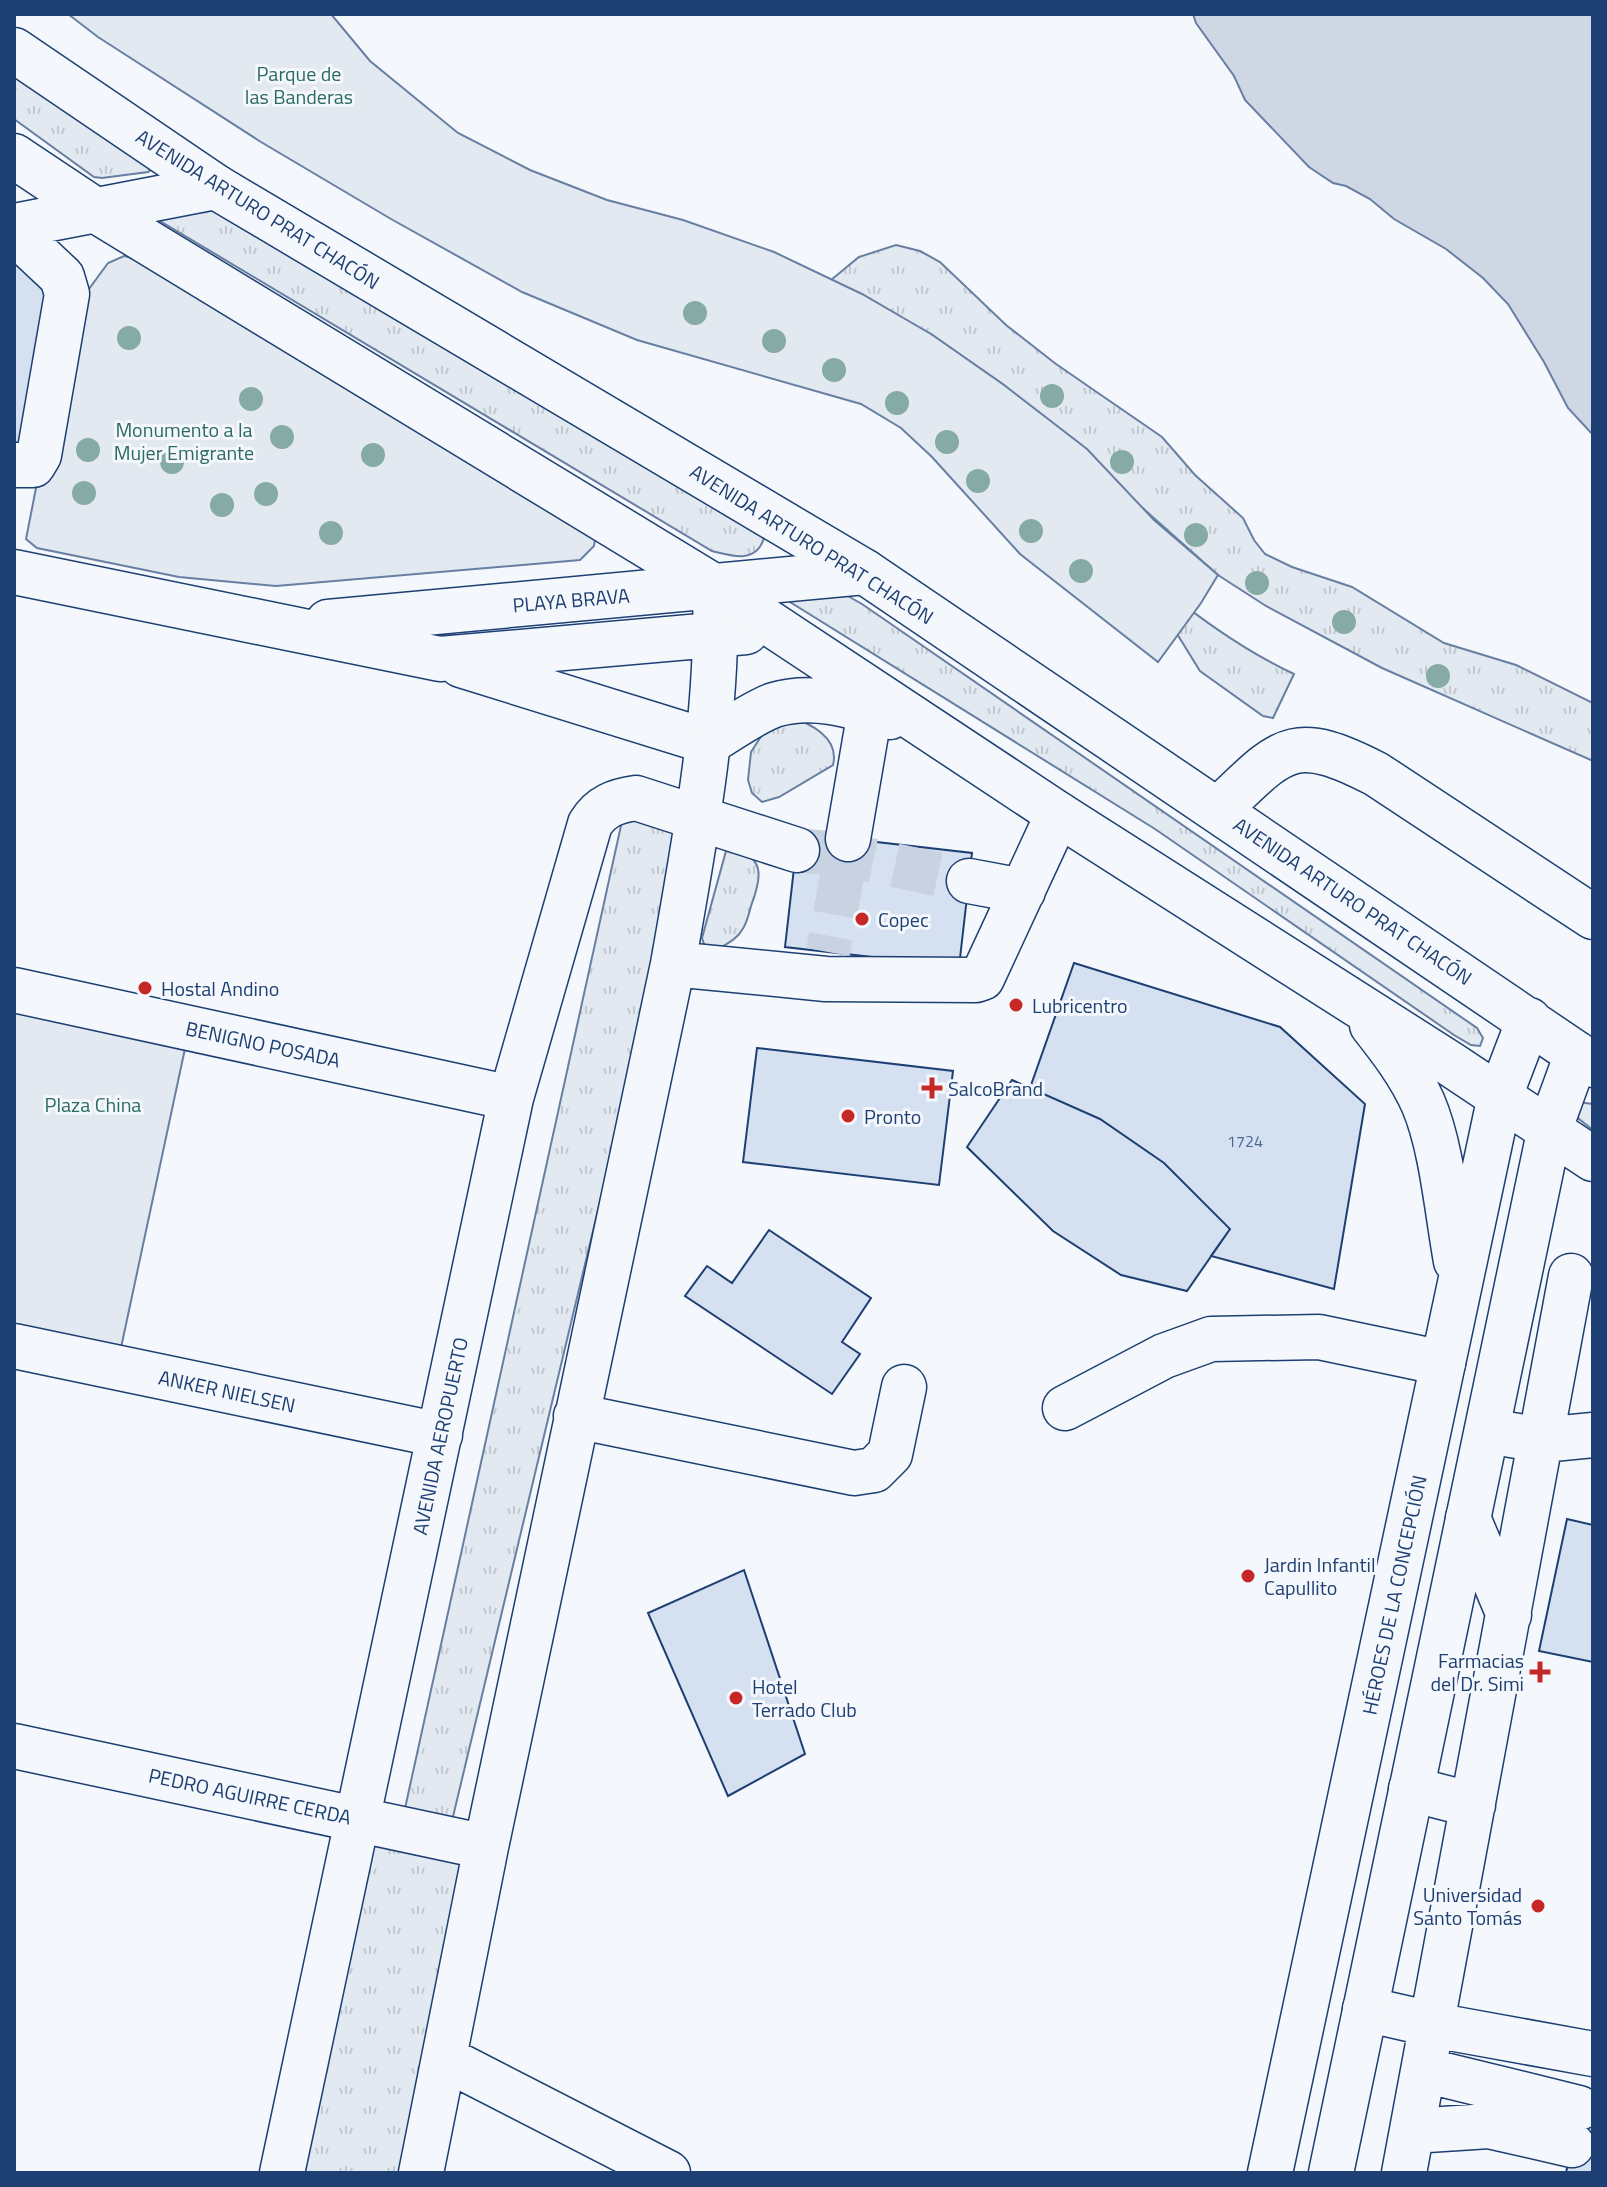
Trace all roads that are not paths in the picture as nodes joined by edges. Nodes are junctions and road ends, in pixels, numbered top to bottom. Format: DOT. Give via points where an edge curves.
graph roads {
  1 [pos="14,50"];
  2 [pos="14,156"];
  3 [pos="216,187"];
  4 [pos="95,210"];
  5 [pos="14,229"];
  6 [pos="14,465"];
  7 [pos="865,572"];
  8 [pos="14,573"];
  9 [pos="715,587"];
  10 [pos="277,627"];
  11 [pos="778,629"];
  12 [pos="716,634"];
  13 [pos="440,659"];
  14 [pos="870,711"];
  15 [pos="928,728"];
  16 [pos="709,742"];
  17 [pos="1218,810"];
  18 [pos="1058,814"];
  19 [pos="699,820"];
  20 [pos="848,839"];
  21 [pos="797,850"];
  22 [pos="969,881"];
  23 [pos="1023,891"];
  24 [pos="1593,917"];
  25 [pos="673,964"];
  26 [pos="14,990"];
  27 [pos="1356,1004"];
  28 [pos="1529,1020"];
  29 [pos="1585,1060"];
  30 [pos="1500,1096"];
  31 [pos="511,1098"];
  32 [pos="1550,1128"];
  33 [pos="1593,1159"];
  34 [pos="1522,1258"];
  35 [pos="1582,1281"];
  36 [pos="1460,1282"];
  37 [pos="14,1346"];
  38 [pos="1443,1363"];
  39 [pos="904,1387"];
  40 [pos="1065,1408"];
  41 [pos="576,1416"];
  42 [pos="1487,1431"];
  43 [pos="1593,1434"];
  44 [pos="440,1435"];
  45 [pos="1542,1440"];
  46 [pos="1468,1518"];
  47 [pos="1509,1615"];
  48 [pos="14,1746"];
  49 [pos="1411,1789"];
  50 [pos="1473,1805"];
  51 [pos="358,1820"];
  52 [pos="486,1847"];
  53 [pos="1365,2009"];
  54 [pos="1433,2025"];
  55 [pos="1593,2054"];
  56 [pos="444,2058"];
  57 [pos="1424,2070"];
  58 [pos="1412,2131"];
  59 [pos="282,2173"];
  60 [pos="421,2173"];
  61 [pos="668,2173"];
  62 [pos="1270,2173"];
  63 [pos="1331,2173"];
  64 [pos="1404,2173"];
  1 -- 3 [label="street, AVENIDA ARTURO PRAT CHACÓN"];
  2 -- 4 [label="street"];
  3 -- 4 [label="street"];
  3 -- 7 [label="street, AVENIDA ARTURO PRAT CHACÓN"];
  4 -- 5 [label="street"];
  4 -- 9 [label="street"];
  5 -- 6 [label="street" via="62,277 67,294 39,455 33,465"];
  7 -- 9 [label="street, PLAYA BRAVA"];
  7 -- 17 [label="street, AVENIDA ARTURO PRAT CHACÓN"];
  8 -- 10 [label="street, PLAYA BRAVA"];
  9 -- 10 [label="street, PLAYA BRAVA"];
  9 -- 11 [label="street"];
  9 -- 12 [label="street"];
  10 -- 13 [label="street, PLAYA BRAVA"];
  11 -- 12 [label="street, PLAYA BRAVA"];
  11 -- 15 [label="street"];
  12 -- 13 [label="street, PLAYA BRAVA"];
  12 -- 16 [label="street"];
  13 -- 16 [label="street"];
  14 -- 15 [label="street"];
  14 -- 16 [label="street" via="810,700 773,705"];
  14 -- 20 [label="street"];
  15 -- 18 [label="street"];
  16 -- 19 [label="street"];
  17 -- 24 [label="street" via="1254,775 1290,751 1310,748 1338,755 1390,783"];
  17 -- 28 [label="street, AVENIDA ARTURO PRAT CHACÓN"];
  18 -- 23 [label="street"];
  18 -- 27 [label="street"];
  19 -- 21 [label="street"];
  19 -- 25 [label="street"];
  19 -- 31 [label="street, AVENIDA AEROPUERTO" via="636,798 599,810 590,824"];
  22 -- 23 [label="street"];
  23 -- 25 [label="street" via="982,978 976,980 827,965"];
  25 -- 41 [label="street"];
  26 -- 31 [label="street, BENIGNO POSADA"];
  27 -- 30 [label="street"];
  27 -- 36 [label="street" via="1397,1056 1423,1103 1434,1135"];
  28 -- 29 [label="street, AVENIDA ARTURO PRAT CHACÓN"];
  28 -- 30 [label="street, HÉROES DE LA CONCEPCIÓN"];
  29 -- 32 [label="street"];
  30 -- 32 [label="street"];
  30 -- 36 [label="street, HÉROES DE LA CONCEPCIÓN"];
  31 -- 44 [label="street, AVENIDA AEROPUERTO"];
  32 -- 33 [label="street"];
  32 -- 34 [label="street"];
  34 -- 35 [label="street"];
  34 -- 42 [label="street"];
  35 -- 45 [label="street"];
  36 -- 38 [label="street, HÉROES DE LA CONCEPCIÓN"];
  37 -- 44 [label="street, ANKER NIELSEN"];
  38 -- 40 [label="street" via="1319,1337 1211,1339 1164,1356"];
  38 -- 62 [label="street, HÉROES DE LA CONCEPCIÓN"];
  39 -- 41 [label="street" via="890,1454 874,1470 854,1473"];
  41 -- 52 [label="street"];
  42 -- 45 [label="street"];
  42 -- 46 [label="street"];
  43 -- 45 [label="street"];
  44 -- 51 [label="street, AVENIDA AEROPUERTO"];
  45 -- 47 [label="street"];
  46 -- 47 [label="street"];
  46 -- 49 [label="street"];
  47 -- 50 [label="street"];
  48 -- 51 [label="street, PEDRO AGUIRRE CERDA"];
  49 -- 50 [label="street"];
  49 -- 53 [label="street"];
  50 -- 54 [label="street"];
  51 -- 52 [label="street, PEDRO AGUIRRE CERDA"];
  51 -- 59 [label="street, AVENIDA AEROPUERTO"];
  52 -- 56 [label="street"];
  53 -- 54 [label="street"];
  53 -- 63 [label="street"];
  54 -- 55 [label="street"];
  54 -- 57 [label="street"];
  56 -- 60 [label="street"];
  56 -- 61 [label="street"];
  57 -- 58 [label="street"];
  57 -- 58 [label="street" via="1575,2126"];
  58 -- 64 [label="street"];
}
